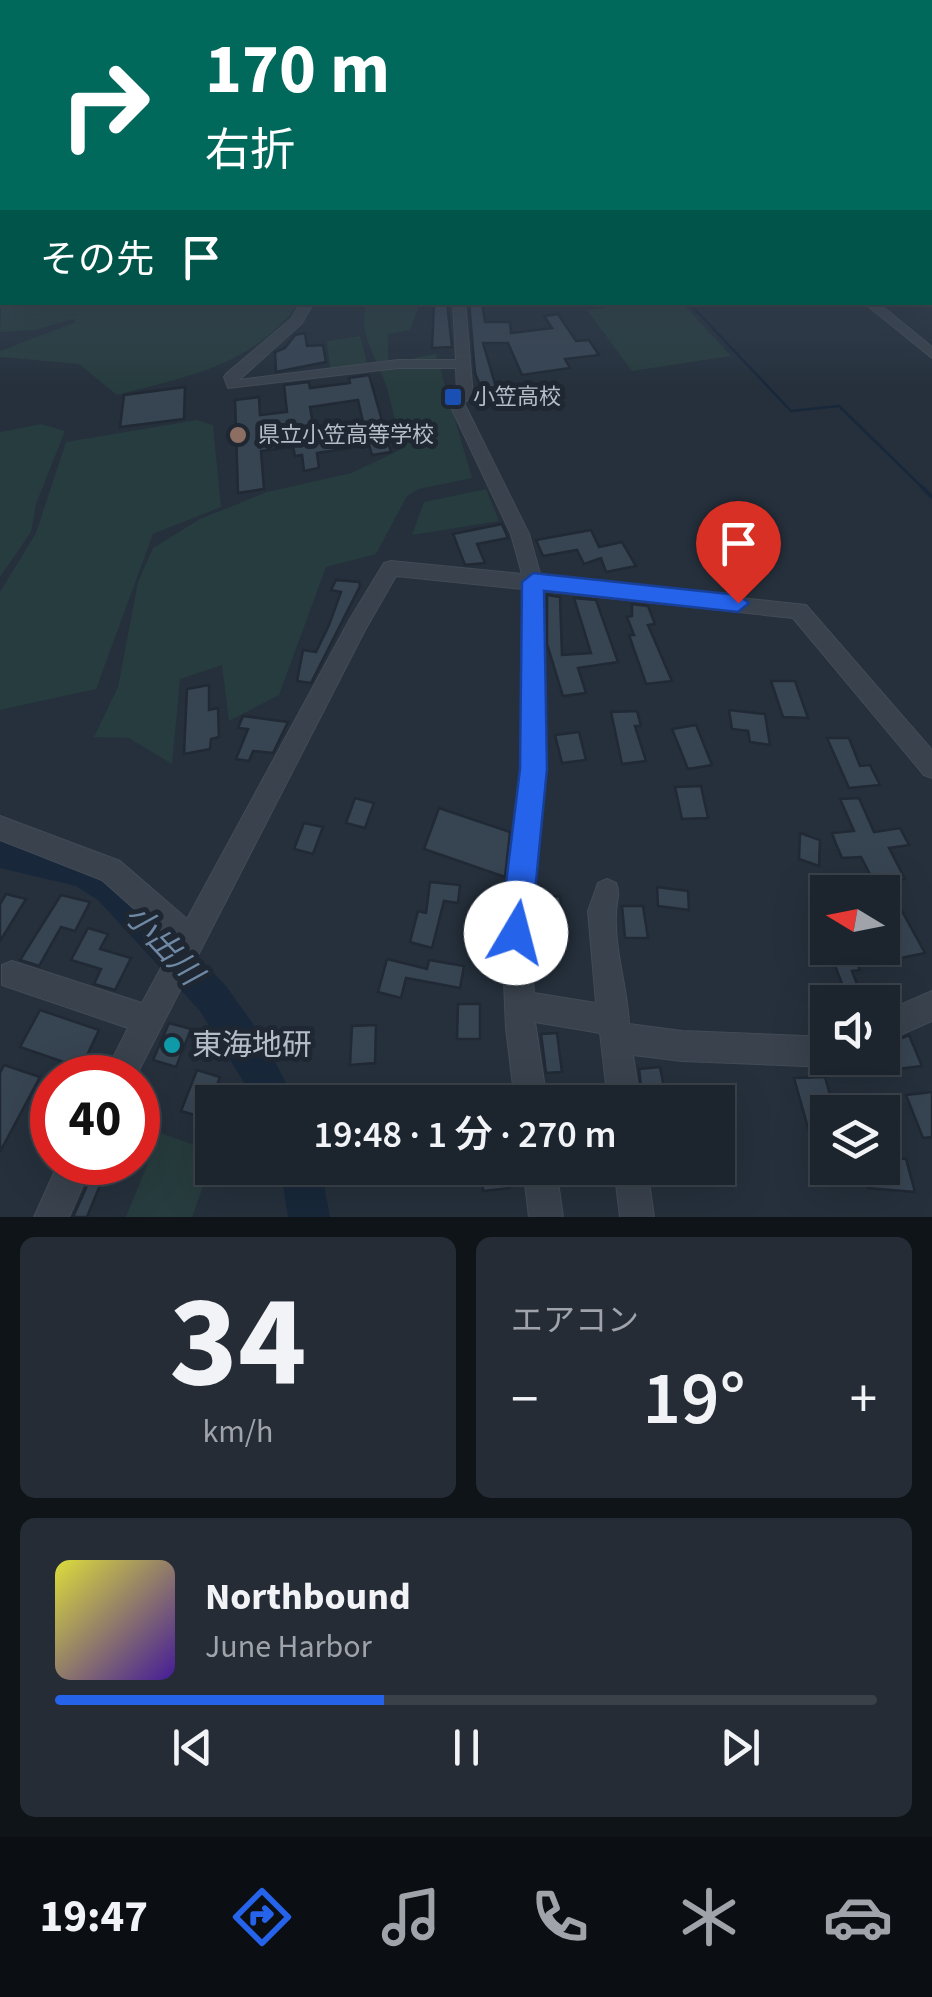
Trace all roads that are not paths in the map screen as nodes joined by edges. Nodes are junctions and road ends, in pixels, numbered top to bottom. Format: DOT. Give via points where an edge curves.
graph roads {
  1 [pos="306,305"];
  2 [pos="459,305"];
  3 [pos="874,305"];
  4 [pos="932,354"];
  5 [pos="463,364"];
  6 [pos="533,582"];
  7 [pos="932,768"];
  8 [pos="0,828"];
  9 [pos="607,892"];
  10 [pos="192,942"];
  11 [pos="12,974"];
  12 [pos="520,1005"];
  13 [pos="932,1006"];
  14 [pos="146,1020"];
  15 [pos="900,1020"];
  16 [pos="617,1029"];
  17 [pos="810,1051"];
  18 [pos="129,1055"];
  19 [pos="529,1085"];
  20 [pos="622,1085"];
  21 [pos="66,1185"];
  22 [pos="542,1185"];
  23 [pos="633,1185"];
  24 [pos="51,1217"];
  25 [pos="546,1217"];
  26 [pos="637,1217"];
  1 -- 5 [label="street" via="230,376 233,385 398,364"];
  2 -- 5 [label="street"];
  3 -- 4 [label="street"];
  5 -- 6 [label="street" via="465,396 456,401 520,534"];
  6 -- 7 [label="street" via="799,611"];
  6 -- 10 [label="street" via="392,568"];
  6 -- 12 [label="street" via="533,769 516,933"];
  8 -- 10 [label="street" via="111,870"];
  9 -- 16 [label="street" via="604,949"];
  10 -- 14 [label="street"];
  11 -- 14 [label="street"];
  12 -- 16 [label="street"];
  12 -- 19 [label="street"];
  13 -- 15 [label="street"];
  14 -- 18 [label="street"];
  16 -- 17 [label="street" via="682,1046"];
  16 -- 20 [label="street"];
  21 -- 24 [label="street"];
  22 -- 25 [label="street"];
  23 -- 26 [label="street"];
}
